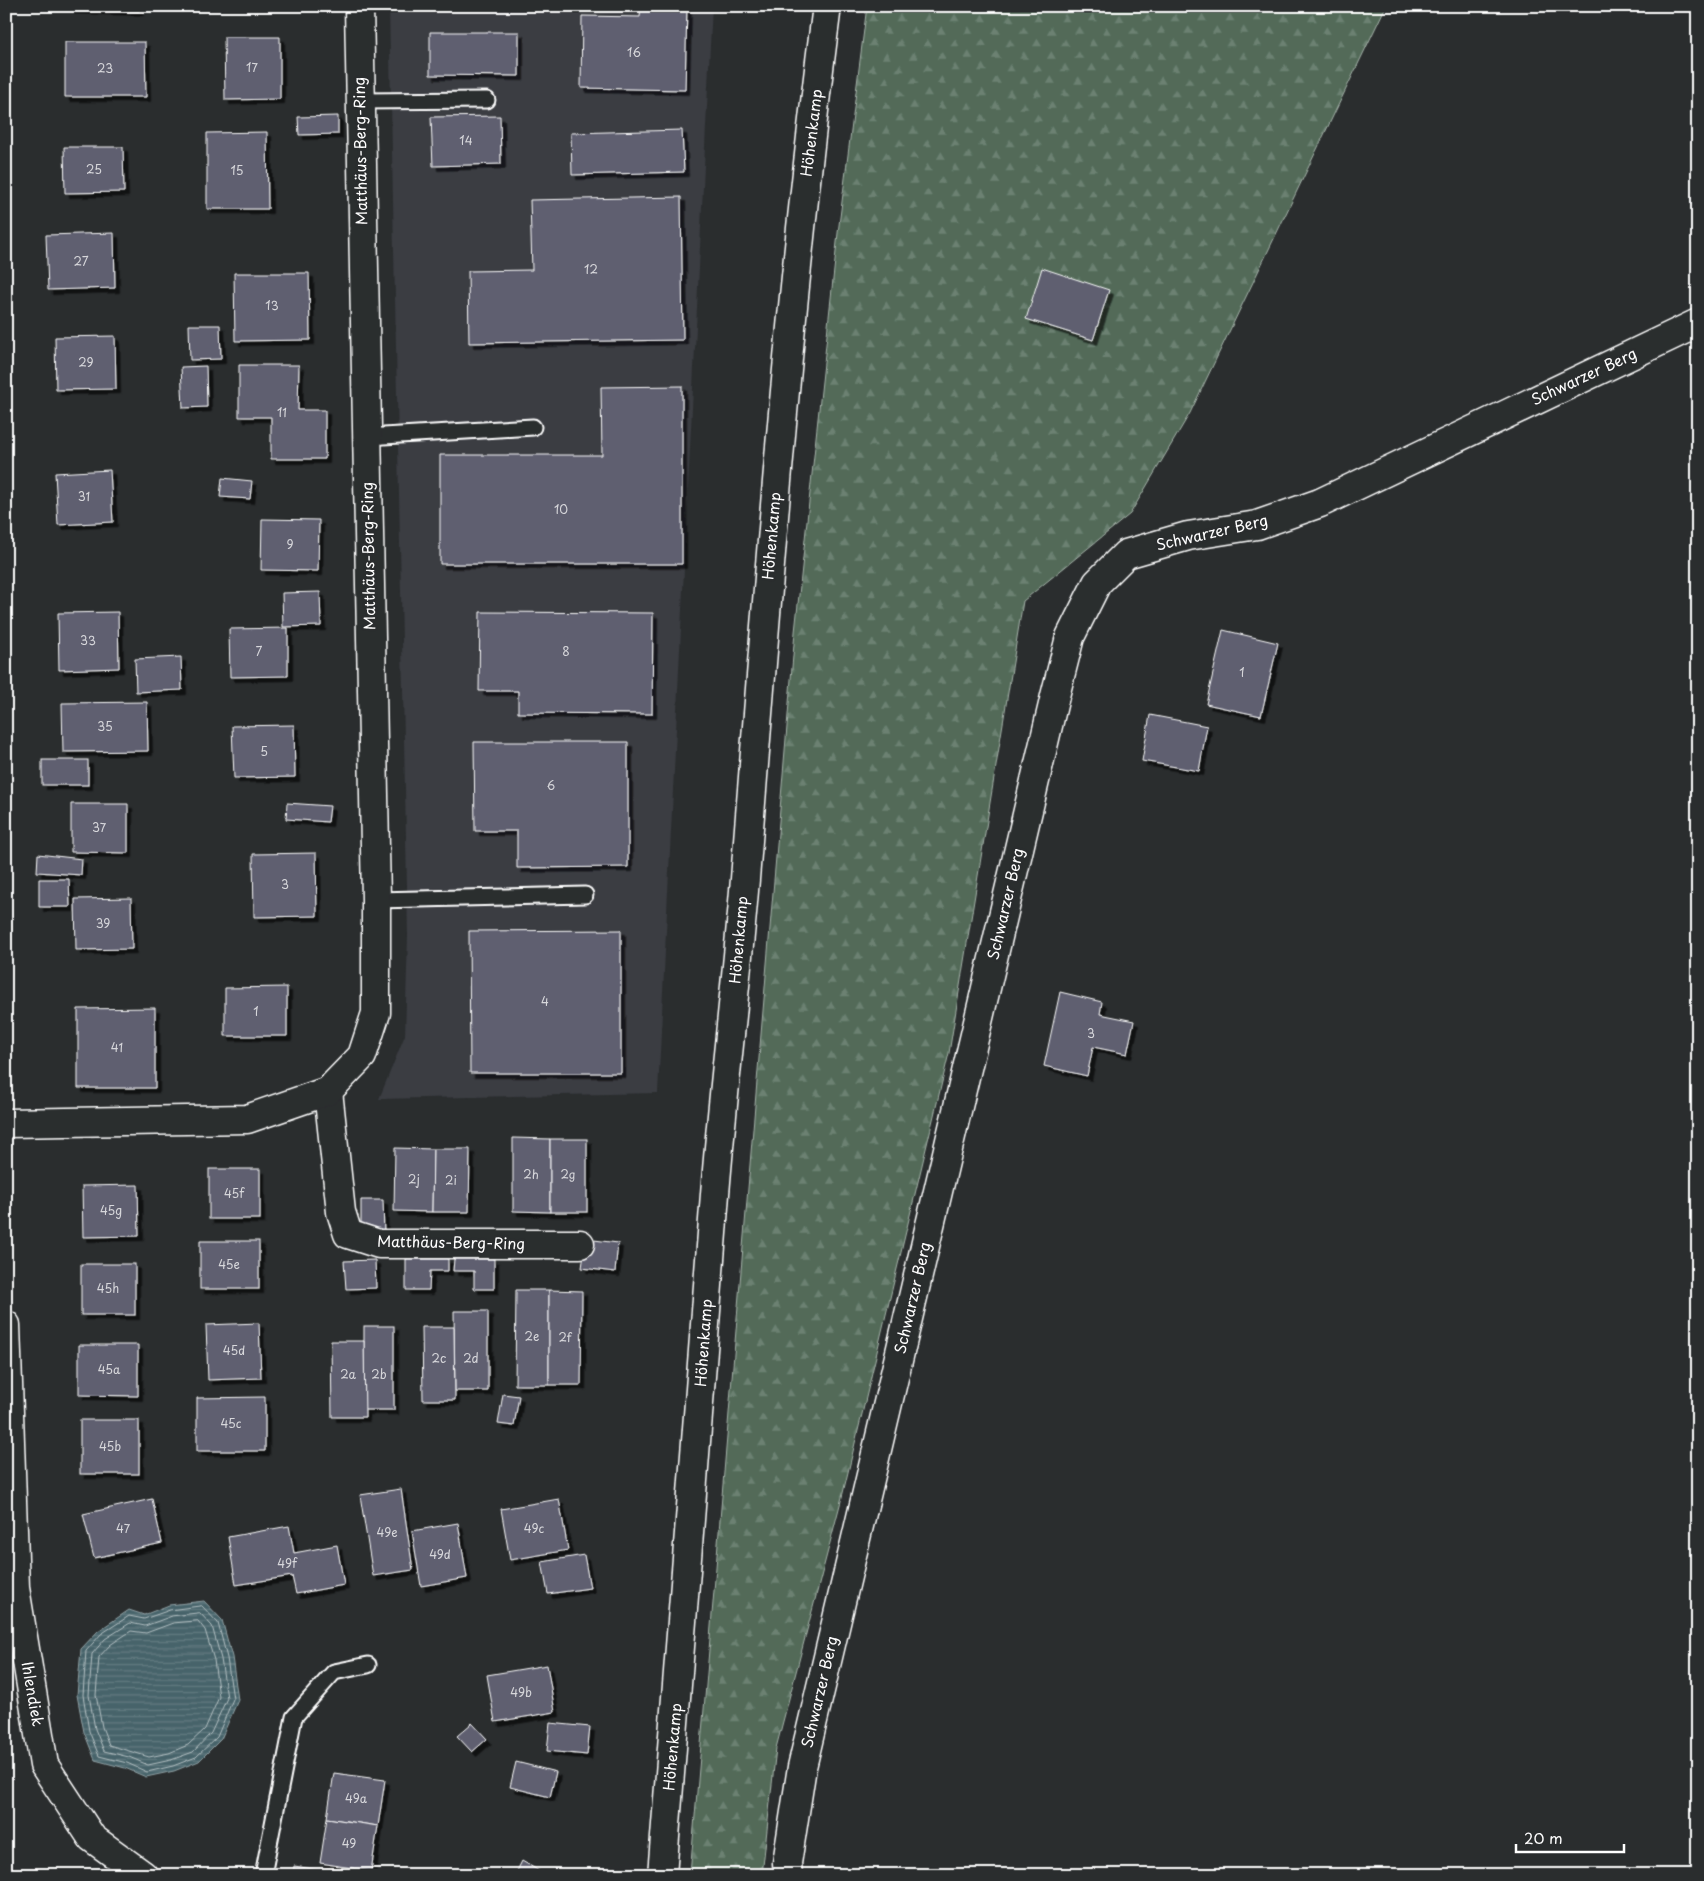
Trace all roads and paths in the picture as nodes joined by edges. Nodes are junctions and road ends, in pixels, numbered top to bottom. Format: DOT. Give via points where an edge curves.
graph roads {
  1 [pos="358,6"];
  2 [pos="827,6"];
  3 [pos="360,100"];
  4 [pos="487,100"];
  5 [pos="1698,323"];
  6 [pos="533,427"];
  7 [pos="367,438"];
  8 [pos="585,895"];
  9 [pos="376,900"];
  10 [pos="328,1091"];
  11 [pos="6,1123"];
  12 [pos="580,1244"];
  13 [pos="6,1325"];
  14 [pos="368,1665"];
  15 [pos="143,1875"];
  16 [pos="263,1875"];
  17 [pos="662,1875"];
  18 [pos="788,1875"];
  1 -- 3 [label="street, Matthäus-Berg-Ring"];
  2 -- 17 [label="street, Höhenkamp" via="797,267 768,577 745,875 714,1203"];
  3 -- 4 [label="lane"];
  3 -- 7 [label="street, Matthäus-Berg-Ring"];
  5 -- 18 [label="street, Schwarzer Berg" via="1320,503 1257,525 1188,536 1126,554 1097,583 1070,637 1054,696 802,1767"];
  6 -- 7 [label="lane"];
  7 -- 9 [label="street, Matthäus-Berg-Ring"];
  8 -- 9 [label="lane"];
  9 -- 10 [label="street, Matthäus-Berg-Ring" via="376,1013 362,1056"];
  10 -- 11 [label="street, Matthäus-Berg-Ring" via="247,1119"];
  10 -- 12 [label="street, Matthäus-Berg-Ring" via="341,1212 348,1234 379,1244"];
  13 -- 15 [label="street, Ihlendiek" via="14,1588 44,1765 92,1838"];
  14 -- 16 [label="lane" via="334,1672 294,1717"];
}
